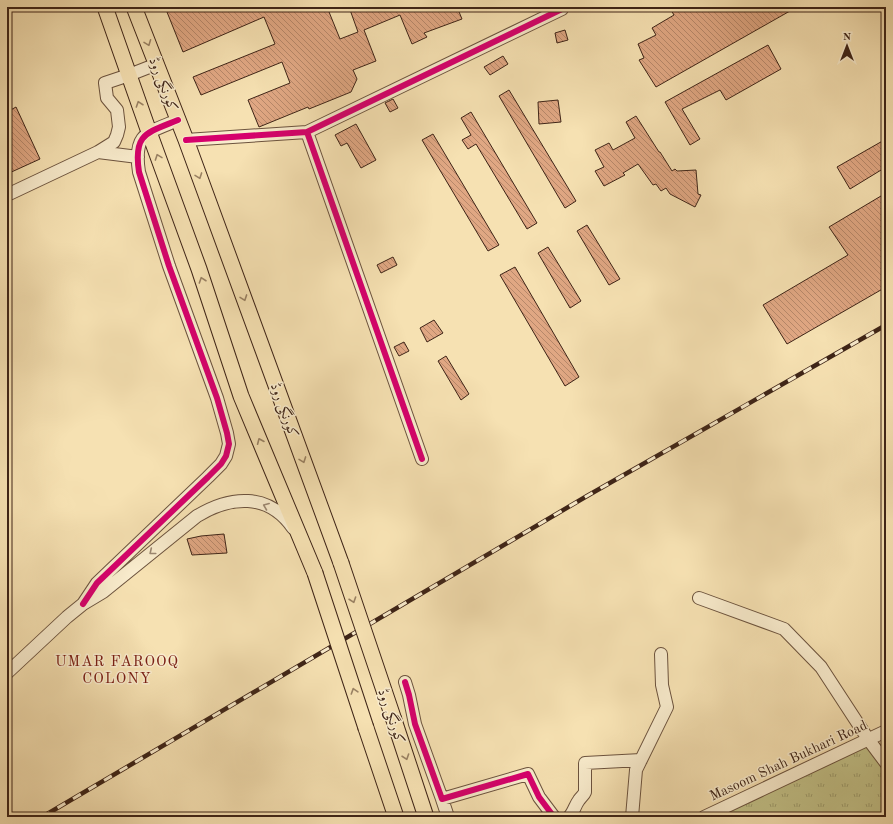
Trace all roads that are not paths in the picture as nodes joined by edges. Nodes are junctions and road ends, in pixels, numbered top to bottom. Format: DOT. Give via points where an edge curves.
graph roads {
  1 [pos="105,7"];
  2 [pos="134,7"];
  3 [pos="562,9"];
  4 [pos="156,64"];
  5 [pos="129,75"];
  6 [pos="178,120"];
  7 [pos="149,132"];
  8 [pos="307,132"];
  9 [pos="186,140"];
  10 [pos="98,152"];
  11 [pos="138,157"];
  12 [pos="7,195"];
  13 [pos="422,459"];
  14 [pos="303,542"];
  15 [pos="699,598"];
  16 [pos="83,604"];
  17 [pos="661,654"];
  18 [pos="7,673"];
  19 [pos="405,682"];
  20 [pos="886,731"];
  21 [pos="868,739"];
  22 [pos="641,760"];
  23 [pos="886,763"];
  24 [pos="442,799"];
  25 [pos="396,817"];
  26 [pos="426,817"];
  27 [pos="448,817"];
  28 [pos="554,817"];
  29 [pos="569,817"];
  30 [pos="632,817"];
  31 [pos="704,817"];
  1 -- 5 [label="main road, کورنگی روڈ"];
  2 -- 4 [label="main road, کورنگی روڈ, one-way"];
  3 -- 8 [label="street"];
  4 -- 5 [label="street"];
  4 -- 6 [label="main road, کورنگی روڈ"];
  7 -- 5 [label="main road, کورنگی روڈ, one-way"];
  5 -- 10 [label="street" via="105,83 106,98 117,110 119,127 114,142"];
  6 -- 7 [label="street"];
  6 -- 9 [label="main road, کورنگی روڈ"];
  7 -- 11 [label="street" via="143,136 139,144"];
  14 -- 7 [label="main road, کورنگی روڈ, one-way" via="241,396"];
  8 -- 9 [label="street"];
  8 -- 13 [label="street"];
  9 -- 26 [label="main road, کورنگی روڈ, one-way, bridge" via="341,563"];
  10 -- 11 [label="street"];
  10 -- 12 [label="street"];
  11 -- 16 [label="street" via="139,172 169,266 217,398 229,444 221,464 97,583"];
  14 -- 16 [label="street, one-way" via="288,520 266,505 234,501 216,506 197,516 103,592"];
  25 -- 14 [label="main road, کورنگی روڈ, one-way, bridge"];
  15 -- 21 [label="street" via="784,629 821,667"];
  16 -- 18 [label="street"];
  17 -- 22 [label="street" via="662,685 667,707"];
  19 -- 24 [label="street" via="415,724"];
  20 -- 21 [label="street, Masoom Shah Bukhari Road"];
  21 -- 23 [label="street"];
  21 -- 31 [label="street, Masoom Shah Bukhari Road"];
  22 -- 29 [label="street" via="584,763 585,792"];
  22 -- 30 [label="street" via="636,770"];
  24 -- 27 [label="street"];
  24 -- 28 [label="street" via="528,774 539,797"];
}
